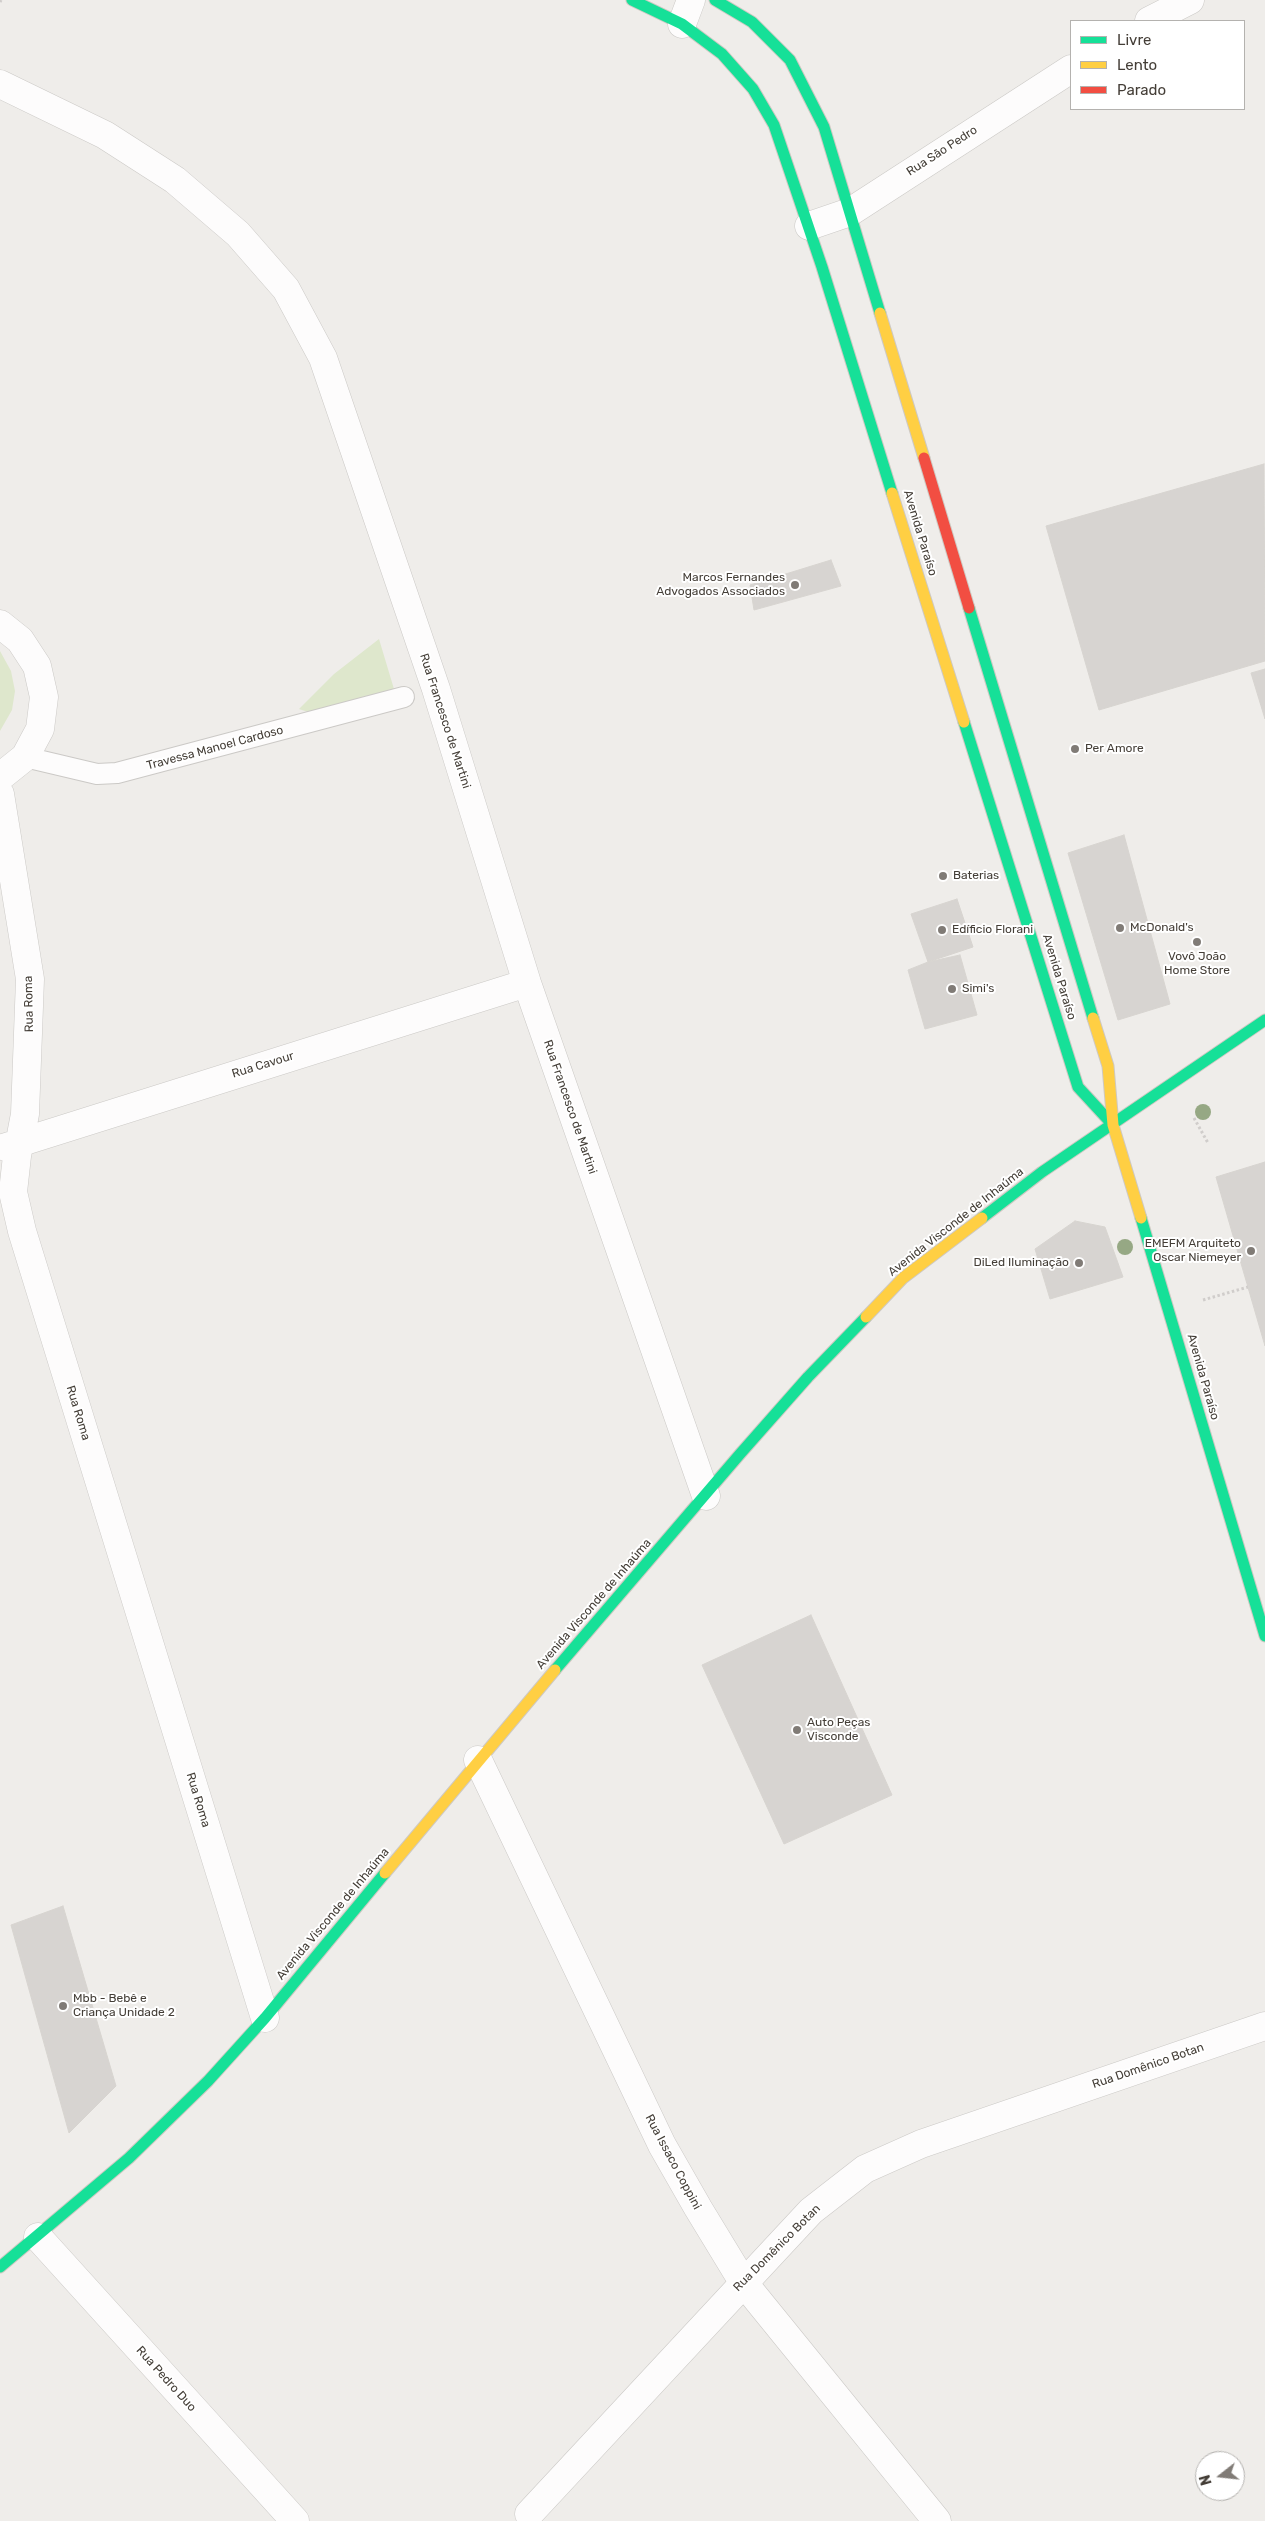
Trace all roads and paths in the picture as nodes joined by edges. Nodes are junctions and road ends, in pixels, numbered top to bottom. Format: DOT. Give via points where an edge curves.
graph roads {
  1 [pos="632,0"];
  2 [pos="715,0"];
  3 [pos="1190,0"];
  4 [pos="686,12"];
  5 [pos="1150,20"];
  6 [pos="1070,70"];
  7 [pos="0,84"];
  8 [pos="850,212"];
  9 [pos="809,226"];
  10 [pos="0,624"];
  11 [pos="404,698"];
  12 [pos="25,757"];
  13 [pos="0,777"];
  14 [pos="0,794"];
  15 [pos="527,982"];
  16 [pos="1265,1020"];
  17 [pos="1194,1118"];
  18 [pos="1113,1125"];
  19 [pos="1208,1143"];
  20 [pos="10,1146"];
  21 [pos="1248,1287"];
  22 [pos="1200,1300"];
  23 [pos="706,1496"];
  24 [pos="1265,1636"];
  25 [pos="478,1760"];
  26 [pos="265,2018"];
  27 [pos="1265,2026"];
  28 [pos="38,2237"];
  29 [pos="0,2267"];
  30 [pos="743,2282"];
  31 [pos="529,2514"];
  32 [pos="295,2521"];
  33 [pos="938,2521"];
  1 -- 4 [label="street, Avenida Paraíso"];
  2 -- 8 [label="street, Avenida Paraíso" via="752,22 790,60 824,126"];
  3 -- 5 [label="street"];
  4 -- 9 [label="street, Avenida Paraíso" via="753,89 774,125"];
  6 -- 8 [label="street, Rua São Pedro"];
  7 -- 15 [label="street, Rua Francesco de Martini" via="105,135 175,180 238,234 286,289 323,358 436,689"];
  8 -- 9 [label="street, Rua São Pedro"];
  8 -- 18 [label="street, Avenida Paraíso" via="1108,1066"];
  9 -- 18 [label="street, Avenida Paraíso" via="1078,1086"];
  10 -- 12 [label="street" via="20,640 38,666 44,697 40,729"];
  11 -- 12 [label="lane, Travessa Manoel Cardoso" via="116,773 97,774"];
  12 -- 13 [label="street"];
  14 -- 20 [label="street, Rua Roma" via="30,979 27,1091"];
  15 -- 20 [label="street, Rua Cavour"];
  15 -- 23 [label="street, Rua Francesco de Martini"];
  16 -- 18 [label="street, Avenida Visconde de Inhaúma"];
  17 -- 19 [label="path"];
  18 -- 23 [label="street, Avenida Visconde de Inhaúma" via="1042,1172 903,1278 802,1384"];
  18 -- 24 [label="street, Avenida Paraíso"];
  20 -- 26 [label="street, Rua Roma" via="13,1192 22,1231"];
  21 -- 22 [label="path"];
  23 -- 25 [label="street, Avenida Visconde de Inhaúma"];
  25 -- 26 [label="street, Avenida Visconde de Inhaúma"];
  25 -- 30 [label="street, Rua Issaco Coppini" via="662,2144"];
  26 -- 28 [label="street, Avenida Visconde de Inhaúma" via="208,2081"];
  27 -- 30 [label="street, Rua Domênico Botan" via="921,2144 865,2169 811,2211"];
  28 -- 29 [label="street, Avenida Visconde de Inhaúma"];
  28 -- 32 [label="street, Rua Pedro Duo"];
  30 -- 31 [label="street, Rua Domênico Botan"];
  30 -- 33 [label="street, Rua Issaco Coppini"];
}
